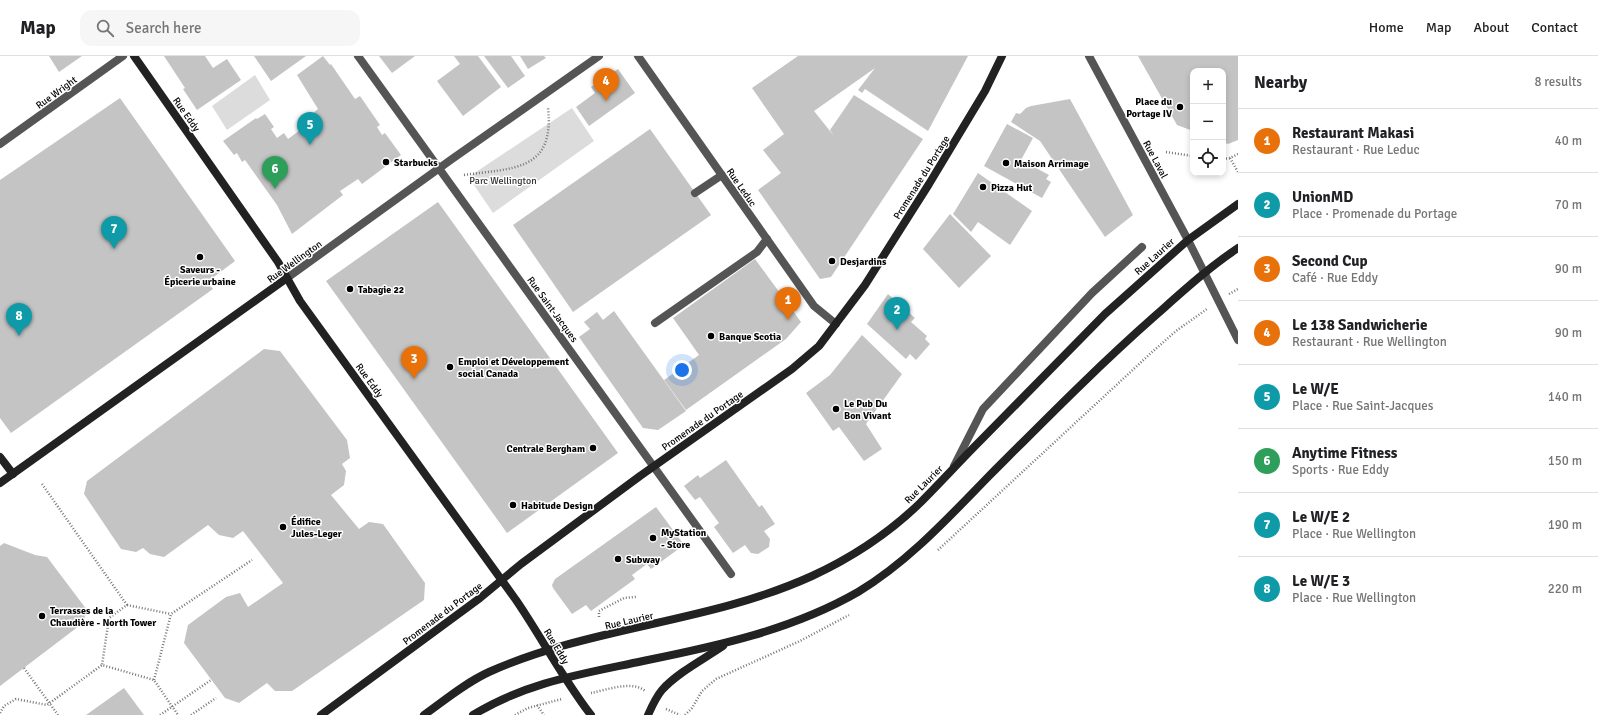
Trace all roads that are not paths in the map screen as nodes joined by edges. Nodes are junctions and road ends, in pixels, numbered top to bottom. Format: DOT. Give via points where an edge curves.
graph roads {
  1 [pos="123,56"];
  2 [pos="134,56"];
  3 [pos="358,56"];
  4 [pos="599,56"];
  5 [pos="638,56"];
  6 [pos="1002,56"];
  7 [pos="1089,56"];
  8 [pos="0,144"];
  9 [pos="439,169"];
  10 [pos="722,175"];
  11 [pos="695,193"];
  12 [pos="1238,204"];
  13 [pos="767,239"];
  14 [pos="1188,240"];
  15 [pos="1142,247"];
  16 [pos="1238,248"];
  17 [pos="1204,272"];
  18 [pos="287,278"];
  19 [pos="655,323"];
  20 [pos="836,324"];
  21 [pos="1238,340"];
  22 [pos="0,457"];
  23 [pos="654,466"];
  24 [pos="953,468"];
  25 [pos="13,474"];
  26 [pos="0,483"];
  27 [pos="731,574"];
  28 [pos="502,581"];
  29 [pos="729,643"];
  30 [pos="548,650"];
  31 [pos="564,677"];
  32 [pos="321,715"];
  33 [pos="424,715"];
  34 [pos="472,715"];
  35 [pos="591,715"];
  36 [pos="648,715"];
  1 -- 8 [label="street, Rue Wright"];
  2 -- 18 [label="main road, Rue Eddy"];
  3 -- 9 [label="street, Rue Saint-Jacques"];
  4 -- 9 [label="street, Rue Wellington"];
  5 -- 10 [label="street, Rue Leduc"];
  6 -- 20 [label="main road, Promenade du Portage" via="985,91 929,184 865,285"];
  7 -- 14 [label="street, Rue Laval"];
  9 -- 18 [label="street, Rue Wellington"];
  9 -- 23 [label="street, Rue Saint-Jacques"];
  10 -- 11 [label="street"];
  10 -- 13 [label="street, Rue Leduc"];
  12 -- 14 [label="main road, Rue Laurier"];
  13 -- 19 [label="street" via="757,252"];
  13 -- 20 [label="street, Rue Leduc" via="814,306"];
  14 -- 17 [label="street, Rue Laval"];
  14 -- 24 [label="main road, Rue Laurier" via="1106,314"];
  15 -- 24 [label="street" via="1081,304 983,409"];
  16 -- 17 [label="main road"];
  17 -- 21 [label="street, Rue Laval"];
  17 -- 29 [label="main road" via="1104,362 953,513 893,567 860,591 823,610"];
  18 -- 25 [label="main road, Rue Wellington"];
  18 -- 28 [label="main road, Rue Eddy" via="300,301"];
  20 -- 23 [label="main road, Promenade du Portage" via="819,346 792,369"];
  22 -- 25 [label="main road"];
  23 -- 27 [label="street, Rue Saint-Jacques"];
  23 -- 28 [label="main road, Promenade du Portage" via="521,564"];
  24 -- 30 [label="main road, Rue Laurier" via="919,504 878,537 847,558 813,576 741,603"];
  25 -- 26 [label="main road, Rue Wellington"];
  28 -- 30 [label="main road, Rue Eddy"];
  28 -- 32 [label="main road, Promenade du Portage"];
  29 -- 31 [label="main road"];
  29 -- 36 [label="main road" via="678,676 662,690"];
  30 -- 31 [label="main road, Rue Eddy"];
  30 -- 33 [label="main road, Rue Laurier" via="494,670 468,683"];
  31 -- 34 [label="main road" via="518,692"];
  31 -- 35 [label="main road, Rue Eddy"];
}
